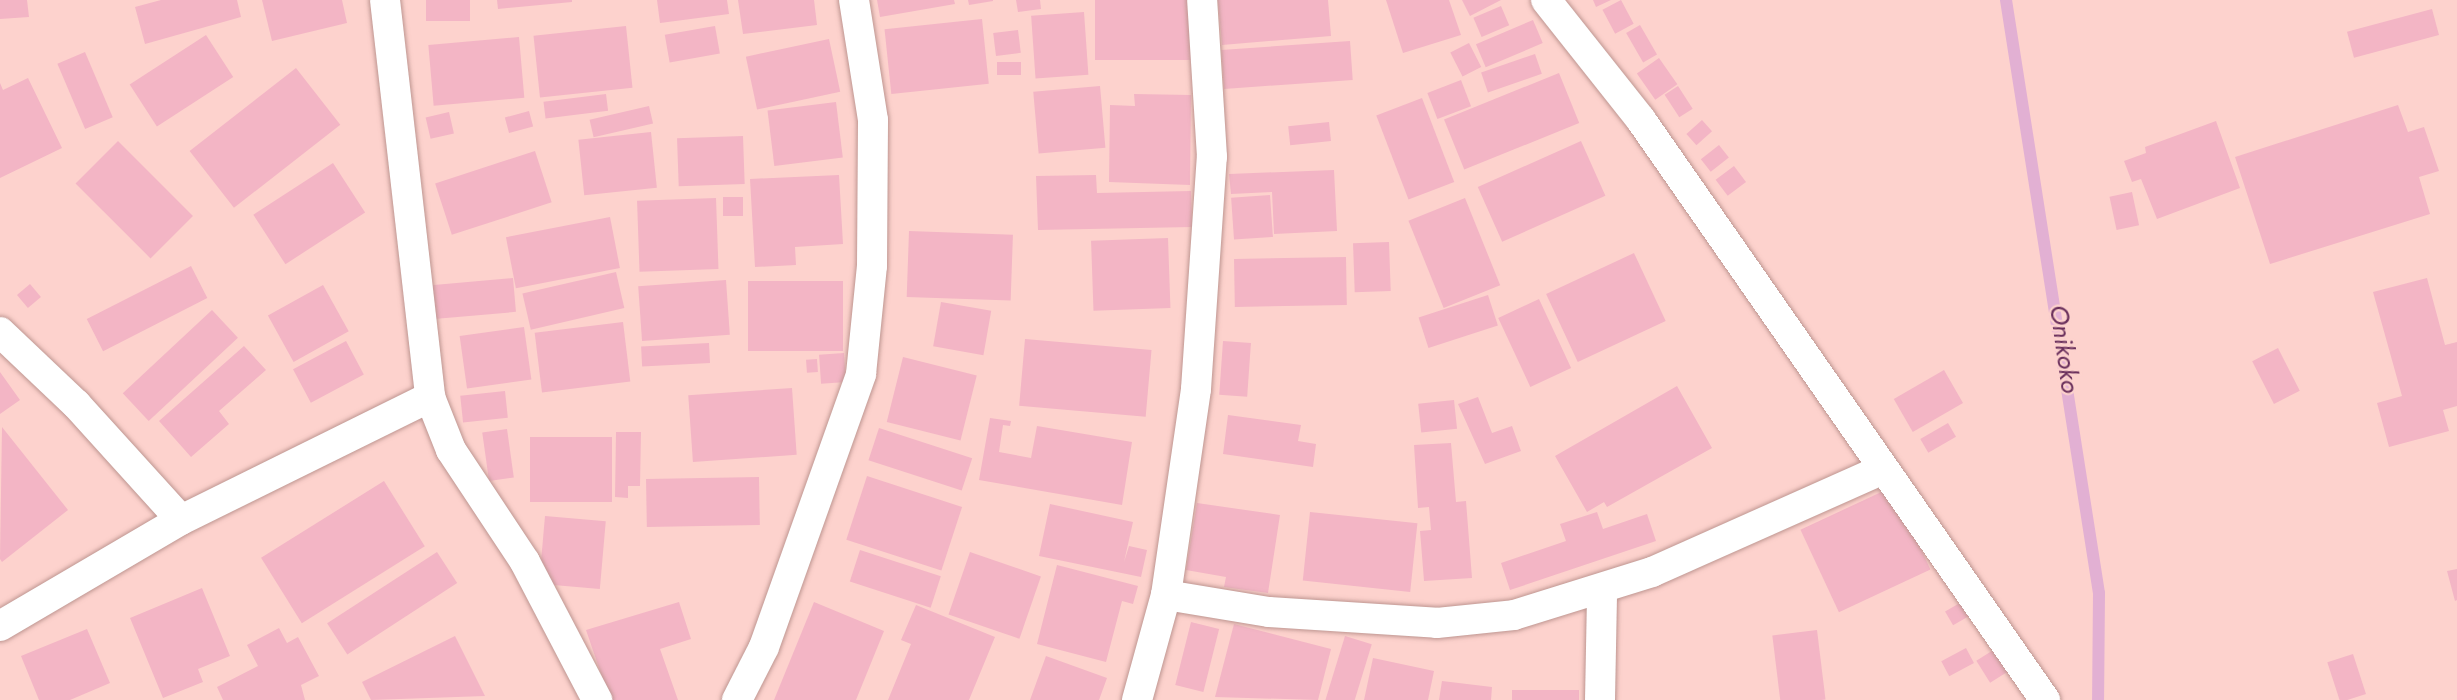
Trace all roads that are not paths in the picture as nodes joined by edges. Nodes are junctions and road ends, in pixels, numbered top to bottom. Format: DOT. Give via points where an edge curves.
graph roads {
  1 [pos="385,0"];
  2 [pos="855,0"];
  3 [pos="1202,0"];
  4 [pos="1546,0"];
  5 [pos="0,332"];
  6 [pos="430,397"];
  7 [pos="1883,469"];
  8 [pos="181,520"];
  9 [pos="1602,591"];
  10 [pos="1166,595"];
  11 [pos="0,626"];
  12 [pos="597,700"];
  13 [pos="737,700"];
  14 [pos="1137,700"];
  15 [pos="1600,700"];
  16 [pos="2045,700"];
  1 -- 6 [label="street"];
  2 -- 13 [label="street" via="873,120 872,266 861,374 764,647"];
  3 -- 10 [label="street" via="1212,157 1196,389"];
  4 -- 7 [label="street" via="1641,120"];
  5 -- 8 [label="street" via="76,404"];
  6 -- 8 [label="street"];
  6 -- 12 [label="street" via="451,450 525,562"];
  7 -- 9 [label="street"];
  7 -- 16 [label="street"];
  8 -- 11 [label="street"];
  9 -- 10 [label="street" via="1514,615 1437,623 1269,612"];
  9 -- 15 [label="street"];
  10 -- 14 [label="street"];
}
